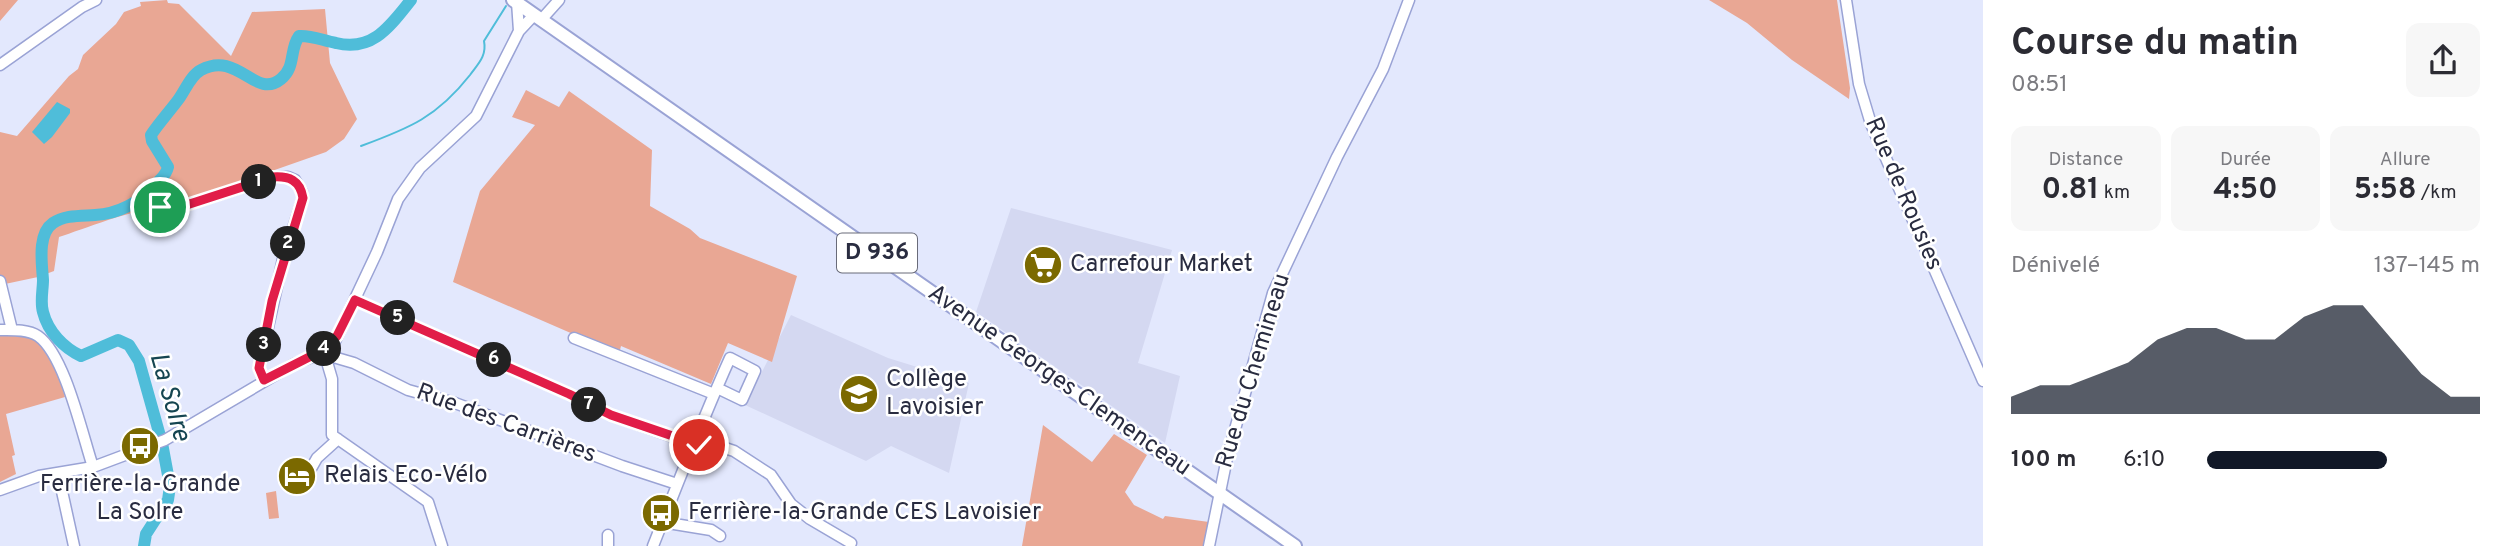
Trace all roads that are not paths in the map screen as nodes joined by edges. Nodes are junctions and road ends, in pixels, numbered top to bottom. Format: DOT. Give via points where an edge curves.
graph roads {
  1 [pos="96,0"];
  2 [pos="559,0"];
  3 [pos="1409,0"];
  4 [pos="1846,0"];
  5 [pos="515,1"];
  6 [pos="538,17"];
  7 [pos="519,31"];
  8 [pos="0,65"];
  9 [pos="160,207"];
  10 [pos="1,281"];
  11 [pos="355,300"];
  12 [pos="0,330"];
  13 [pos="12,330"];
  14 [pos="574,338"];
  15 [pos="324,358"];
  16 [pos="264,380"];
  17 [pos="1983,381"];
  18 [pos="715,391"];
  19 [pos="335,437"];
  20 [pos="693,443"];
  21 [pos="93,467"];
  22 [pos="309,472"];
  23 [pos="58,473"];
  24 [pos="677,484"];
  25 [pos="0,490"];
  26 [pos="1219,493"];
  27 [pos="662,522"];
  28 [pos="720,536"];
  29 [pos="851,543"];
  30 [pos="74,546"];
  31 [pos="442,546"];
  32 [pos="653,546"];
  33 [pos="1209,546"];
  34 [pos="1295,546"];
  1 -- 8 [label="street"];
  2 -- 6 [label="street"];
  3 -- 26 [label="street, Rue du Chemineau" via="1383,69 1273,293"];
  4 -- 17 [label="street, Rue de Rousies" via="1859,84 1871,124"];
  5 -- 6 [label="main road, Avenue Georges Clemenceau / D 936"];
  5 -- 7 [label="street"];
  6 -- 7 [label="street"];
  6 -- 26 [label="main road, Avenue Georges Clemenceau / D 936"];
  7 -- 11 [label="street" via="476,116 420,168 398,199"];
  9 -- 16 [label="street" via="168,211 273,177 288,177 298,184 303,198 272,301 259,368"];
  10 -- 13 [label="street"];
  11 -- 15 [label="street"];
  11 -- 20 [label="street" via="611,415"];
  12 -- 13 [label="street"];
  13 -- 21 [label="street" via="39,337 57,361"];
  14 -- 18 [label="street"];
  15 -- 16 [label="street" via="301,360"];
  15 -- 19 [label="street" via="332,379"];
  15 -- 24 [label="street, Rue des Carrières" via="354,363 408,390"];
  16 -- 21 [label="street" via="161,441"];
  18 -- 18 [label="street" via="730,358 755,371 742,400"];
  18 -- 20 [label="street"];
  19 -- 22 [label="street"];
  19 -- 31 [label="street" via="428,502"];
  20 -- 24 [label="street"];
  20 -- 29 [label="street" via="719,446 755,462 771,475 791,504"];
  21 -- 23 [label="street"];
  23 -- 25 [label="street"];
  23 -- 30 [label="street"];
  24 -- 27 [label="street"];
  26 -- 33 [label="street, Rue du Chemineau"];
  26 -- 34 [label="main road, Avenue Georges Clemenceau / D 936"];
  27 -- 28 [label="street" via="711,530"];
  27 -- 32 [label="street"];
}
